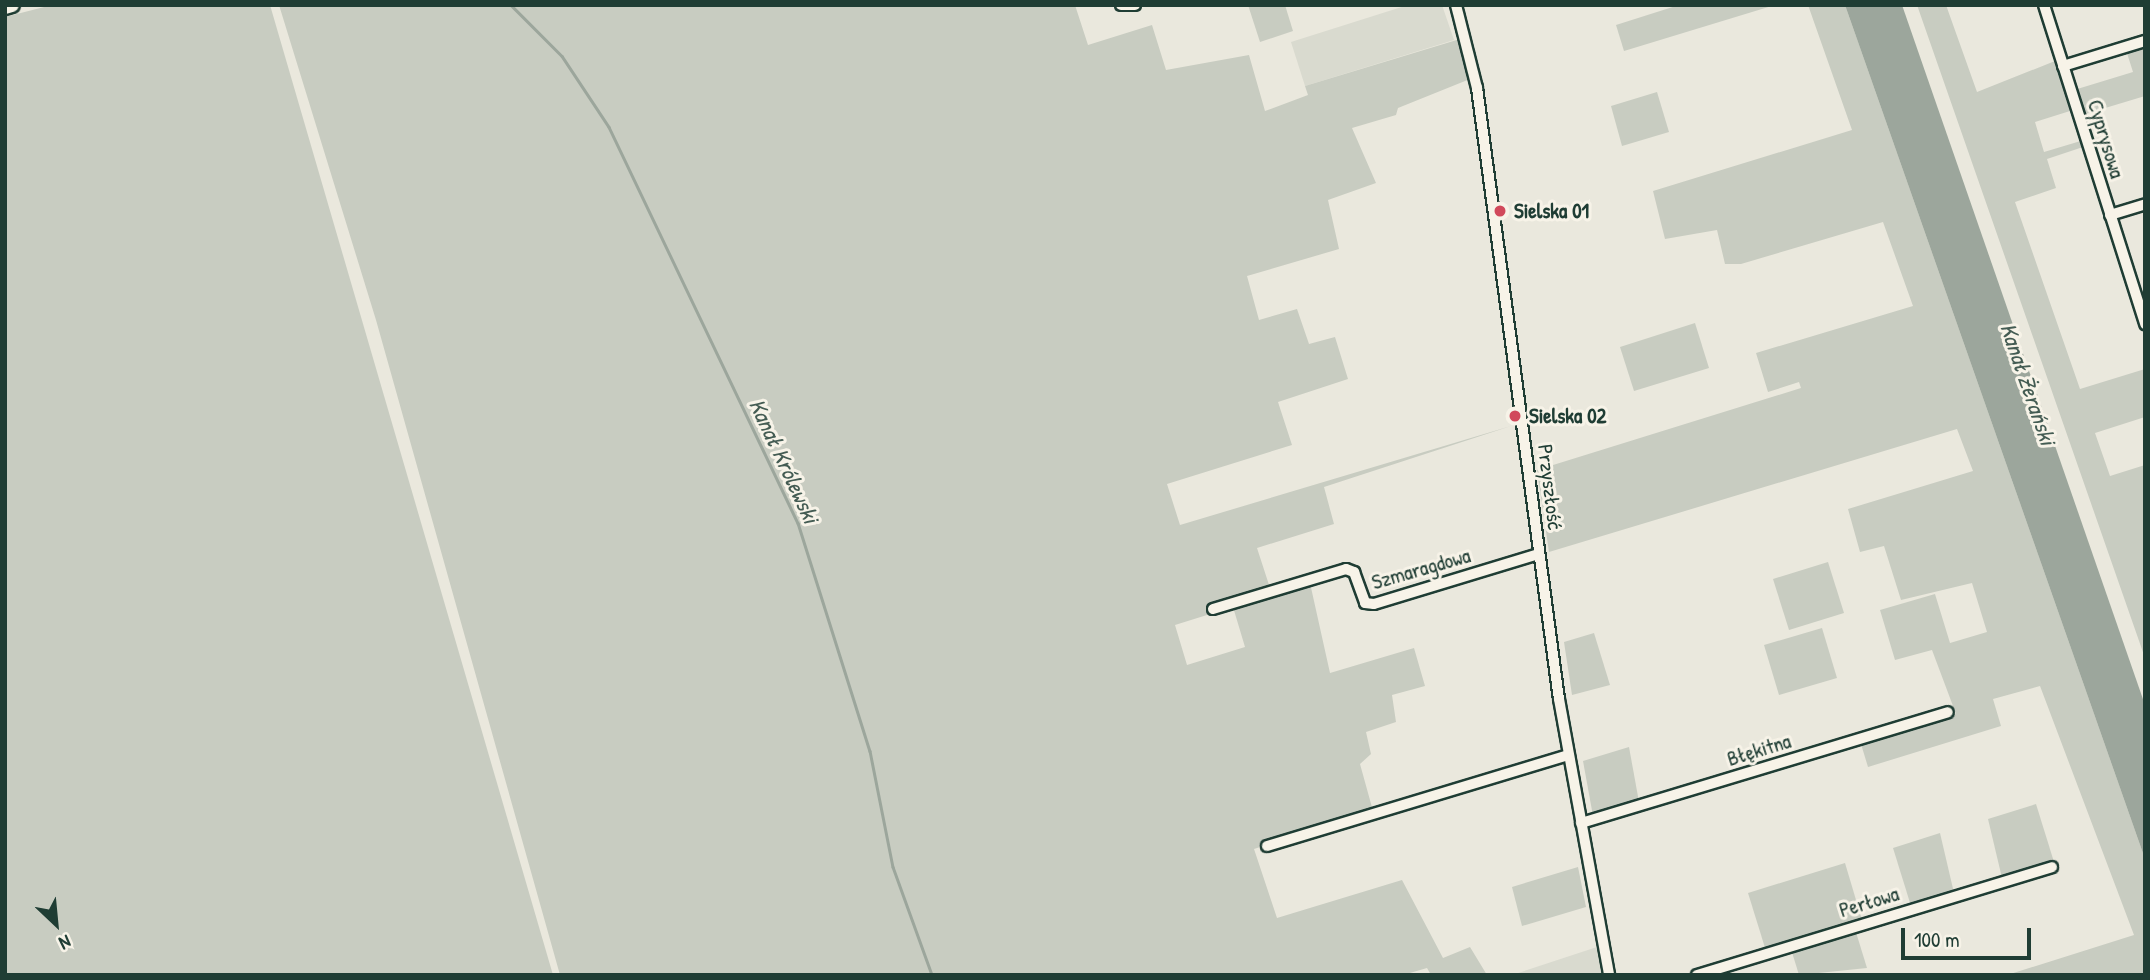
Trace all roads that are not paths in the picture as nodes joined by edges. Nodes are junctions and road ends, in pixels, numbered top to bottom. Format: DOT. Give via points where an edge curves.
graph roads {
  1 [pos="12,5"];
  2 [pos="1121,5"];
  3 [pos="1135,5"];
  4 [pos="1456,5"];
  5 [pos="2044,5"];
  6 [pos="5,7"];
  7 [pos="2145,41"];
  8 [pos="2063,66"];
  9 [pos="2145,204"];
  10 [pos="2110,215"];
  11 [pos="2145,324"];
  12 [pos="1539,554"];
  13 [pos="1213,609"];
  14 [pos="1948,712"];
  15 [pos="1569,755"];
  16 [pos="1581,823"];
  17 [pos="1266,846"];
  18 [pos="2052,867"];
  19 [pos="1609,975"];
  20 [pos="1697,975"];
  1 -- 6 [label="main road"];
  2 -- 3 [label="street"];
  4 -- 12 [label="street, Przyszłość" via="1477,88"];
  5 -- 8 [label="street, Cyprysowa"];
  7 -- 8 [label="street"];
  8 -- 10 [label="street, Cyprysowa"];
  9 -- 10 [label="street"];
  10 -- 11 [label="street, Cyprysowa"];
  12 -- 13 [label="street, Szmaragdowa" via="1374,604 1365,603 1354,572 1346,569"];
  12 -- 15 [label="street, Przyszłość"];
  14 -- 16 [label="street, Błękitna"];
  15 -- 16 [label="street, Przyszłość"];
  15 -- 17 [label="street"];
  16 -- 19 [label="street, Przyszłość"];
  18 -- 20 [label="street, Perłowa"];
}
